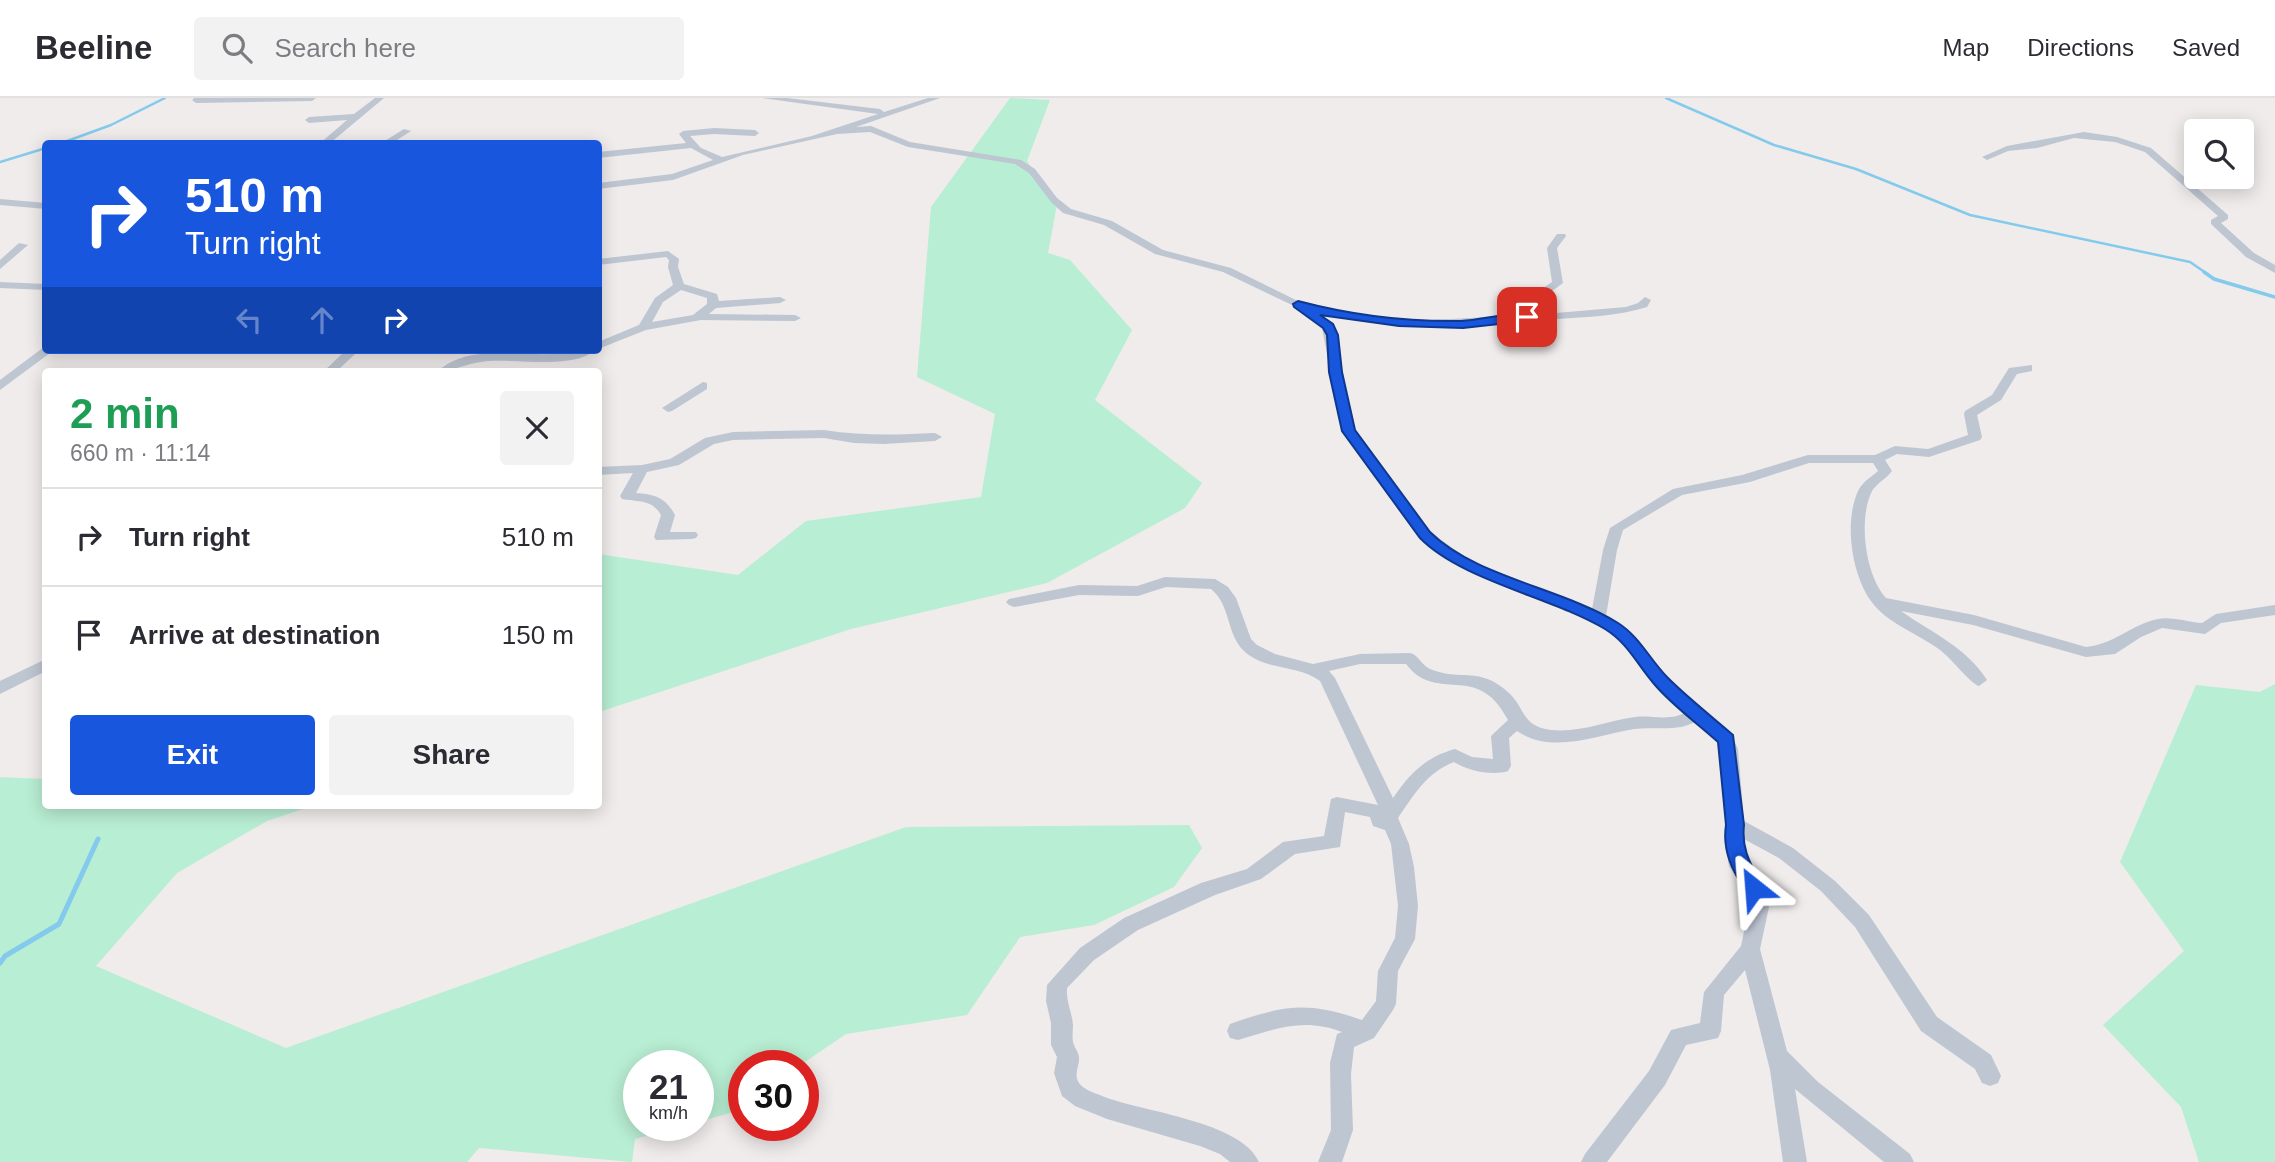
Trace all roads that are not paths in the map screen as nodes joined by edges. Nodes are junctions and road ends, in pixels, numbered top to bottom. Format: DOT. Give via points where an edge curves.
graph roads {
  1 [pos="312,98"];
  2 [pos="380,98"];
  3 [pos="766,98"];
  4 [pos="936,98"];
  5 [pos="196,100"];
  6 [pos="893,113"];
  7 [pos="356,116"];
  8 [pos="310,120"];
  9 [pos="407,131"];
  10 [pos="834,131"];
  11 [pos="755,133"];
  12 [pos="328,140"];
  13 [pos="391,140"];
  14 [pos="691,145"];
  15 [pos="623,153"];
  16 [pos="602,155"];
  17 [pos="1987,157"];
  18 [pos="722,160"];
  19 [pos="602,163"];
  20 [pos="602,186"];
  21 [pos="0,202"];
  22 [pos="42,206"];
  23 [pos="1561,236"];
  24 [pos="23,245"];
  25 [pos="602,262"];
  26 [pos="0,266"];
  27 [pos="2275,270"];
  28 [pos="0,285"];
  29 [pos="679,286"];
  30 [pos="42,291"];
  31 [pos="780,300"];
  32 [pos="1645,300"];
  33 [pos="1298,304"];
  34 [pos="713,305"];
  35 [pos="1538,316"];
  36 [pos="699,317"];
  37 [pos="795,318"];
  38 [pos="643,327"];
  39 [pos="602,344"];
  40 [pos="42,354"];
  41 [pos="349,354"];
  42 [pos="576,354"];
  43 [pos="492,357"];
  44 [pos="333,368"];
  45 [pos="451,368"];
  46 [pos="494,368"];
  47 [pos="2028,368"];
  48 [pos="1,384"];
  49 [pos="703,386"];
  50 [pos="668,408"];
  51 [pos="935,437"];
  52 [pos="1877,459"];
  53 [pos="642,469"];
  54 [pos="602,471"];
  55 [pos="691,535"];
  56 [pos="1878,601"];
  57 [pos="1014,602"];
  58 [pos="2275,611"];
  59 [pos="1598,618"];
  60 [pos="42,666"];
  61 [pos="1314,669"];
  62 [pos="1979,680"];
  63 [pos="0,688"];
  64 [pos="1696,711"];
  65 [pos="1517,720"];
  66 [pos="1389,818"];
  67 [pos="1735,825"];
  68 [pos="1750,949"];
  69 [pos="1238,1031"];
  70 [pos="1366,1031"];
  71 [pos="1777,1056"];
  72 [pos="1990,1076"];
  73 [pos="1247,1162"];
  74 [pos="1330,1162"];
  75 [pos="1593,1162"];
  76 [pos="1795,1162"];
  77 [pos="1902,1162"];
  1 -- 5 [label="street"];
  2 -- 7 [label="street"];
  3 -- 6 [label="street"];
  4 -- 6 [label="street"];
  6 -- 10 [label="street"];
  7 -- 8 [label="street"];
  7 -- 12 [label="street"];
  9 -- 13 [label="street"];
  10 -- 18 [label="street"];
  10 -- 33 [label="street" via="871,129 908,144 1018,162 1032,171 1067,211 1108,223 1159,252 1227,270"];
  11 -- 14 [label="street" via="685,132"];
  14 -- 15 [label="street"];
  14 -- 18 [label="street"];
  15 -- 16 [label="street"];
  15 -- 19 [label="street"];
  17 -- 27 [label="street" via="2003,146 2038,145 2080,135 2120,140 2148,150 2224,217 2215,222 2250,256"];
  18 -- 20 [label="street" via="673,177"];
  21 -- 22 [label="street"];
  23 -- 35 [label="street" via="1552,248 1558,284 1536,299"];
  24 -- 26 [label="street"];
  25 -- 29 [label="street" via="668,254 674,260"];
  28 -- 30 [label="street"];
  29 -- 34 [label="street" via="713,296"];
  29 -- 38 [label="street" via="659,300"];
  31 -- 34 [label="street"];
  32 -- 35 [label="street" via="1627,310"];
  33 -- 35 [label="street" via="1316,311 1410,323 1463,324"];
  33 -- 59 [label="street" via="1332,335 1348,431 1425,535 1457,560"];
  34 -- 36 [label="street"];
  36 -- 37 [label="street"];
  36 -- 38 [label="street"];
  38 -- 39 [label="street"];
  40 -- 48 [label="street"];
  41 -- 44 [label="street"];
  42 -- 43 [label="street"];
  43 -- 45 [label="street"];
  43 -- 46 [label="street"];
  47 -- 52 [label="street" via="2013,371 1997,397 1970,414 1975,437 1957,440 1940,451 1895,450"];
  49 -- 50 [label="street"];
  51 -- 53 [label="street" via="733,436 710,441 674,462"];
  52 -- 56 [label="street" via="1885,471 1865,494 1859,552 1864,582"];
  52 -- 59 [label="street" via="1808,459 1745,479 1678,492 1660,502 1617,528"];
  53 -- 54 [label="street"];
  53 -- 55 [label="street" via="627,496 662,504 668,515 661,537"];
  56 -- 58 [label="street" via="1974,620 2086,652 2109,650 2161,623 2205,629 2216,619"];
  56 -- 62 [label="street" via="1949,647"];
  57 -- 61 [label="street" via="1079,590 1138,591 1165,582 1216,583 1229,597 1237,630 1249,647 1276,662"];
  59 -- 64 [label="street" via="1628,639 1661,681"];
  60 -- 63 [label="street"];
  61 -- 65 [label="street" via="1360,659 1410,658 1420,671 1442,679 1477,680 1491,687"];
  61 -- 66 [label="street" via="1327,678 1384,794"];
  64 -- 65 [label="street" via="1673,723 1636,723 1564,737 1537,733"];
  64 -- 67 [label="street" via="1726,740"];
  65 -- 66 [label="street" via="1500,736 1502,766 1468,764 1455,755 1441,759 1423,771"];
  66 -- 70 [label="street" via="1404,867 1405,939 1388,971 1386,1004"];
  66 -- 73 [label="street" via="1385,823 1379,812 1337,804 1333,842 1290,847 1254,874 1131,924 1087,954 1057,985 1070,1088 1083,1099 1115,1112 1228,1146"];
  67 -- 68 [label="street" via="1739,866 1754,888 1759,907"];
  67 -- 72 [label="street" via="1786,853 1828,886 1862,921 1929,1024 1983,1062"];
  68 -- 71 [label="street"];
  68 -- 75 [label="street" via="1714,992 1710,1031 1679,1037 1657,1078"];
  69 -- 70 [label="street" via="1303,1015 1330,1018"];
  70 -- 74 [label="street" via="1345,1041 1338,1059 1342,1132"];
  71 -- 76 [label="street"];
  71 -- 77 [label="street" via="1810,1089"];
}
